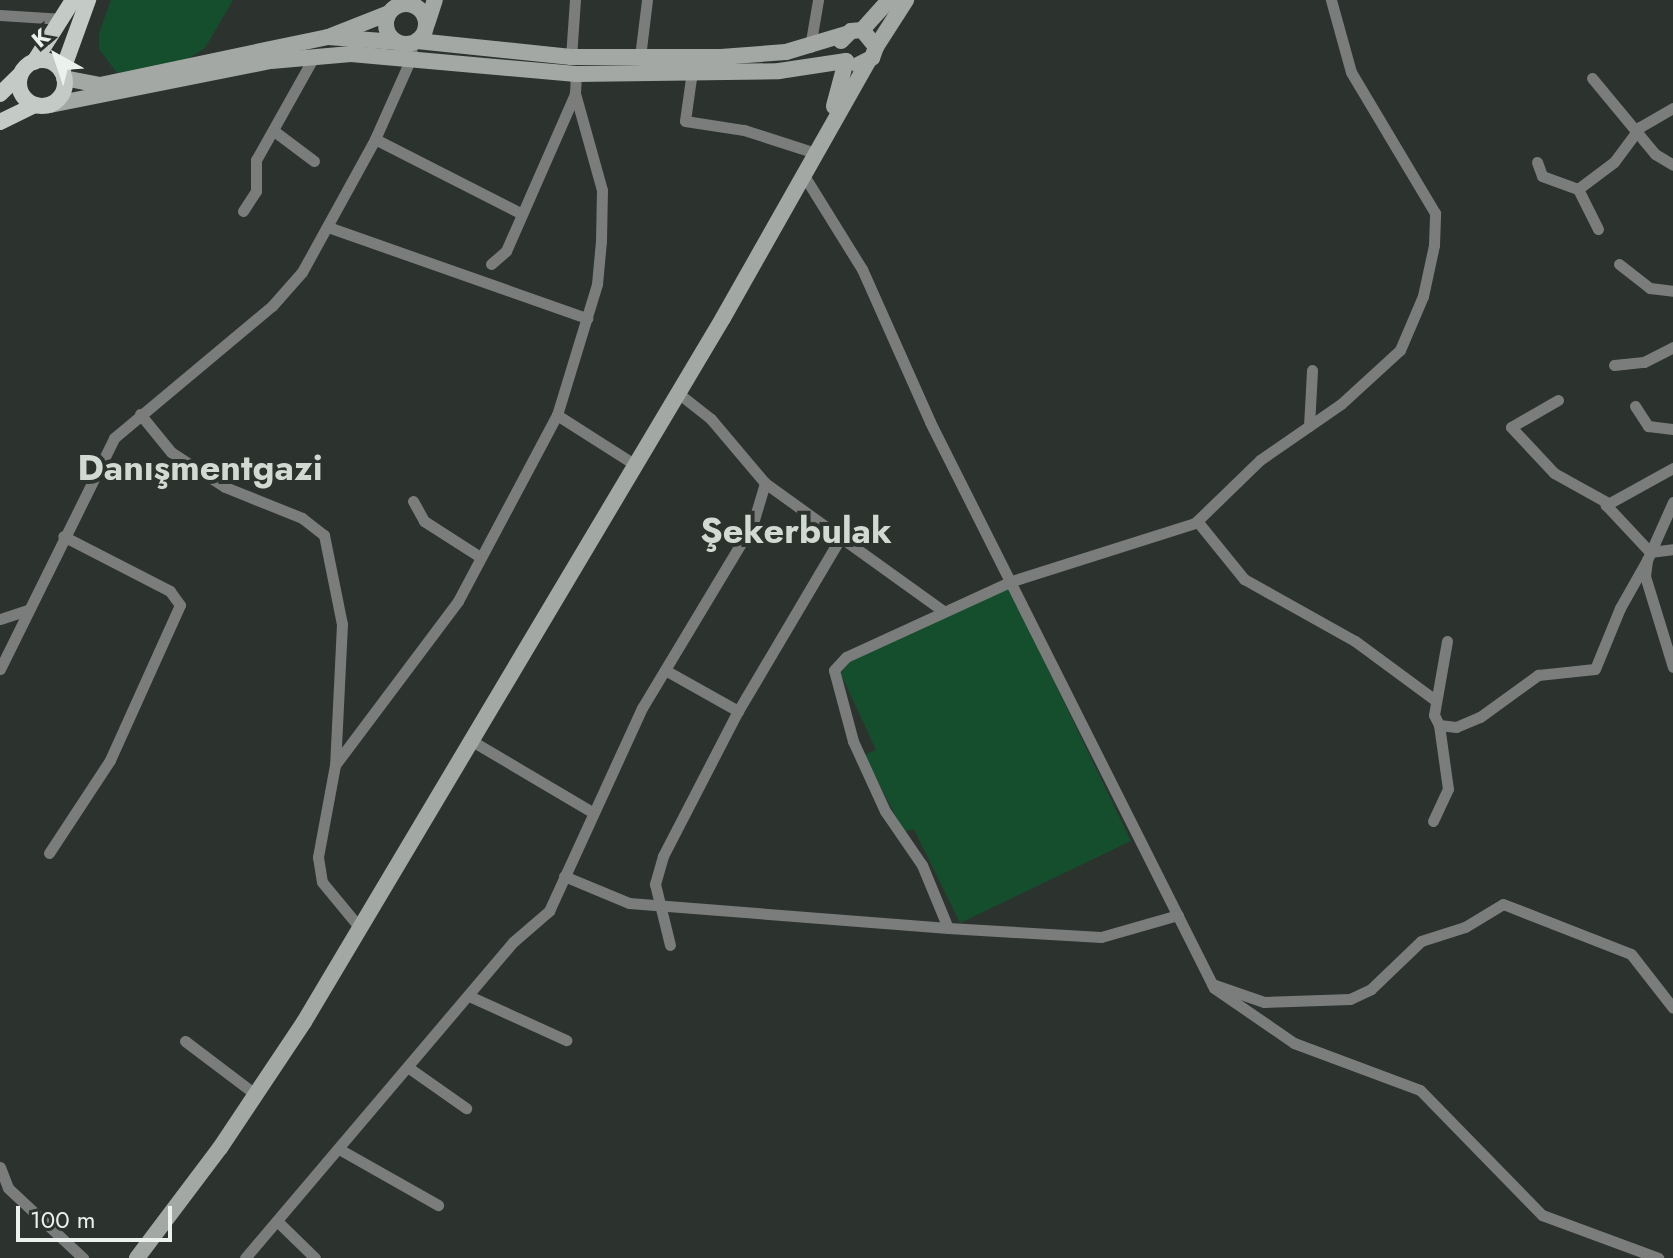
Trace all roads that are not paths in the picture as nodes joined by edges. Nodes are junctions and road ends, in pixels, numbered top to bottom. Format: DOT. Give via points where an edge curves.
graph roads {
  1 [pos="73,0"];
  2 [pos="88,0"];
  3 [pos="435,0"];
  4 [pos="575,0"];
  5 [pos="647,0"];
  6 [pos="818,0"];
  7 [pos="889,0"];
  8 [pos="906,0"];
  9 [pos="1331,0"];
  10 [pos="397,6"];
  11 [pos="0,15"];
  12 [pos="815,17"];
  13 [pos="63,19"];
  14 [pos="427,24"];
  15 [pos="854,32"];
  16 [pos="328,37"];
  17 [pos="409,46"];
  18 [pos="810,47"];
  19 [pos="872,54"];
  20 [pos="315,55"];
  21 [pos="571,57"];
  22 [pos="640,57"];
  23 [pos="846,61"];
  24 [pos="34,62"];
  25 [pos="692,71"];
  26 [pos="576,74"];
  27 [pos="20,75"];
  28 [pos="63,75"];
  29 [pos="1592,78"];
  30 [pos="575,93"];
  31 [pos="0,94"];
  32 [pos="42,105"];
  33 [pos="1673,108"];
  34 [pos="0,122"];
  35 [pos="274,131"];
  36 [pos="1637,132"];
  37 [pos="375,139"];
  38 [pos="818,148"];
  39 [pos="314,161"];
  40 [pos="1537,162"];
  41 [pos="1673,165"];
  42 [pos="803,174"];
  43 [pos="1578,189"];
  44 [pos="243,211"];
  45 [pos="520,213"];
  46 [pos="328,227"];
  47 [pos="1598,229"];
  48 [pos="491,264"];
  49 [pos="1619,264"];
  50 [pos="1673,291"];
  51 [pos="587,318"];
  52 [pos="1673,347"];
  53 [pos="1614,365"];
  54 [pos="1312,370"];
  55 [pos="678,393"];
  56 [pos="1558,400"];
  57 [pos="1635,406"];
  58 [pos="140,414"];
  59 [pos="557,415"];
  60 [pos="1309,426"];
  61 [pos="1673,429"];
  62 [pos="634,464"];
  63 [pos="1673,468"];
  64 [pos="765,483"];
  65 [pos="413,501"];
  66 [pos="1606,502"];
  67 [pos="1673,502"];
  68 [pos="1197,521"];
  69 [pos="63,536"];
  70 [pos="841,537"];
  71 [pos="1673,549"];
  72 [pos="1648,556"];
  73 [pos="480,557"];
  74 [pos="1012,581"];
  75 [pos="28,610"];
  76 [pos="943,611"];
  77 [pos="0,619"];
  78 [pos="1447,641"];
  79 [pos="1673,667"];
  80 [pos="0,669"];
  81 [pos="665,670"];
  82 [pos="1435,700"];
  83 [pos="738,711"];
  84 [pos="1439,725"];
  85 [pos="472,741"];
  86 [pos="335,765"];
  87 [pos="592,812"];
  88 [pos="1433,821"];
  89 [pos="49,853"];
  90 [pos="564,876"];
  91 [pos="657,904"];
  92 [pos="1178,915"];
  93 [pos="360,928"];
  94 [pos="948,928"];
  95 [pos="670,945"];
  96 [pos="1212,984"];
  97 [pos="469,996"];
  98 [pos="1673,1008"];
  99 [pos="566,1040"];
  100 [pos="185,1041"];
  101 [pos="409,1068"];
  102 [pos="255,1094"];
  103 [pos="466,1108"];
  104 [pos="339,1149"];
  105 [pos="0,1167"];
  106 [pos="438,1205"];
  107 [pos="277,1221"];
  108 [pos="83,1258"];
  109 [pos="137,1258"];
  110 [pos="245,1258"];
  111 [pos="315,1258"];
  112 [pos="1658,1258"];
  1 -- 13 [label="main road"];
  2 -- 28 [label="main road"];
  3 -- 14 [label="main road"];
  4 -- 21 [label="street"];
  5 -- 22 [label="street"];
  6 -- 12 [label="street"];
  7 -- 15 [label="main road"];
  8 -- 19 [label="main road"];
  9 -- 60 [label="street" via="1351,72 1429,201 1436,229 1410,335 1368,381"];
  10 -- 14 [label="main road" via="418,7"];
  10 -- 16 [label="main road"];
  10 -- 17 [label="main road" via="388,33"];
  11 -- 13 [label="street"];
  12 -- 15 [label="street" via="825,31"];
  12 -- 18 [label="street"];
  13 -- 24 [label="main road"];
  14 -- 17 [label="main road"];
  15 -- 18 [label="main road"];
  15 -- 19 [label="main road"];
  15 -- 23 [label="main road" via="840,50"];
  16 -- 17 [label="main road"];
  16 -- 28 [label="main road" via="100,85"];
  17 -- 20 [label="main road"];
  17 -- 21 [label="main road"];
  17 -- 26 [label="main road"];
  17 -- 37 [label="street"];
  18 -- 22 [label="main road" via="757,55"];
  19 -- 23 [label="main road"];
  19 -- 38 [label="main road"];
  20 -- 32 [label="main road"];
  20 -- 35 [label="street"];
  21 -- 22 [label="main road"];
  23 -- 25 [label="main road" via="779,71"];
  23 -- 38 [label="main road"];
  24 -- 27 [label="main road"];
  24 -- 28 [label="main road" via="47,61"];
  25 -- 26 [label="main road"];
  25 -- 38 [label="street" via="685,121"];
  26 -- 30 [label="street"];
  27 -- 31 [label="main road"];
  27 -- 32 [label="main road" via="23,97"];
  28 -- 32 [label="main road" via="64,91"];
  29 -- 36 [label="street"];
  30 -- 45 [label="street"];
  30 -- 51 [label="street" via="602,190 597,284"];
  32 -- 34 [label="main road"];
  33 -- 36 [label="street"];
  35 -- 39 [label="street"];
  35 -- 44 [label="street" via="256,160 256,191"];
  36 -- 41 [label="street"];
  36 -- 43 [label="street" via="1614,162"];
  37 -- 45 [label="street"];
  37 -- 46 [label="street"];
  38 -- 42 [label="main road"];
  40 -- 43 [label="street" via="1542,176"];
  42 -- 55 [label="main road"];
  42 -- 74 [label="street" via="862,269 930,422"];
  43 -- 47 [label="street"];
  45 -- 48 [label="street" via="506,251"];
  46 -- 51 [label="street"];
  46 -- 58 [label="street" via="302,272 272,306"];
  49 -- 50 [label="street" via="1650,288"];
  51 -- 59 [label="street"];
  52 -- 53 [label="street" via="1644,362"];
  54 -- 60 [label="street"];
  55 -- 62 [label="main road"];
  55 -- 64 [label="street" via="711,419"];
  56 -- 66 [label="street" via="1511,427 1554,473"];
  57 -- 61 [label="street" via="1648,426"];
  58 -- 69 [label="street" via="104,451"];
  58 -- 86 [label="street" via="171,452 215,480 302,518 324,535 342,624"];
  59 -- 62 [label="street"];
  59 -- 73 [label="street"];
  60 -- 68 [label="street" via="1260,460"];
  62 -- 85 [label="main road"];
  63 -- 66 [label="street"];
  64 -- 70 [label="street"];
  64 -- 81 [label="street" via="753,523"];
  65 -- 73 [label="street" via="424,521"];
  66 -- 72 [label="street"];
  67 -- 72 [label="street"];
  68 -- 74 [label="street"];
  68 -- 82 [label="street" via="1244,579 1355,641"];
  69 -- 75 [label="street"];
  69 -- 89 [label="street" via="170,591 180,605 110,760"];
  70 -- 76 [label="street"];
  70 -- 83 [label="street"];
  71 -- 72 [label="street"];
  72 -- 79 [label="street" via="1646,589"];
  72 -- 84 [label="street" via="1595,669 1538,675 1472,721"];
  73 -- 86 [label="street" via="458,601"];
  74 -- 76 [label="street"];
  74 -- 92 [label="street"];
  75 -- 77 [label="street"];
  75 -- 80 [label="street"];
  76 -- 94 [label="street" via="846,657 834,670 853,741 885,811 922,865"];
  78 -- 82 [label="street"];
  81 -- 83 [label="street"];
  81 -- 87 [label="street"];
  82 -- 84 [label="street"];
  83 -- 91 [label="street" via="663,856 655,884"];
  84 -- 88 [label="street" via="1448,789"];
  85 -- 87 [label="street"];
  85 -- 93 [label="main road"];
  86 -- 93 [label="street" via="318,857 322,882"];
  87 -- 90 [label="street"];
  90 -- 91 [label="street" via="629,903"];
  90 -- 97 [label="street" via="549,911 513,942"];
  91 -- 94 [label="street"];
  91 -- 95 [label="street"];
  92 -- 94 [label="street" via="1101,937"];
  92 -- 96 [label="street"];
  93 -- 102 [label="main road"];
  96 -- 98 [label="street" via="1264,1002 1350,999 1371,989 1411,947 1434,934 1465,927 1503,904 1631,954"];
  96 -- 112 [label="street" via="1235,1006 1294,1043 1420,1090 1542,1215"];
  97 -- 99 [label="street"];
  97 -- 101 [label="street"];
  100 -- 102 [label="street"];
  101 -- 103 [label="street"];
  101 -- 104 [label="street"];
  102 -- 109 [label="main road"];
  104 -- 106 [label="street"];
  104 -- 107 [label="street"];
  105 -- 108 [label="street" via="8,1188"];
  107 -- 110 [label="street"];
  107 -- 111 [label="street"];
}
